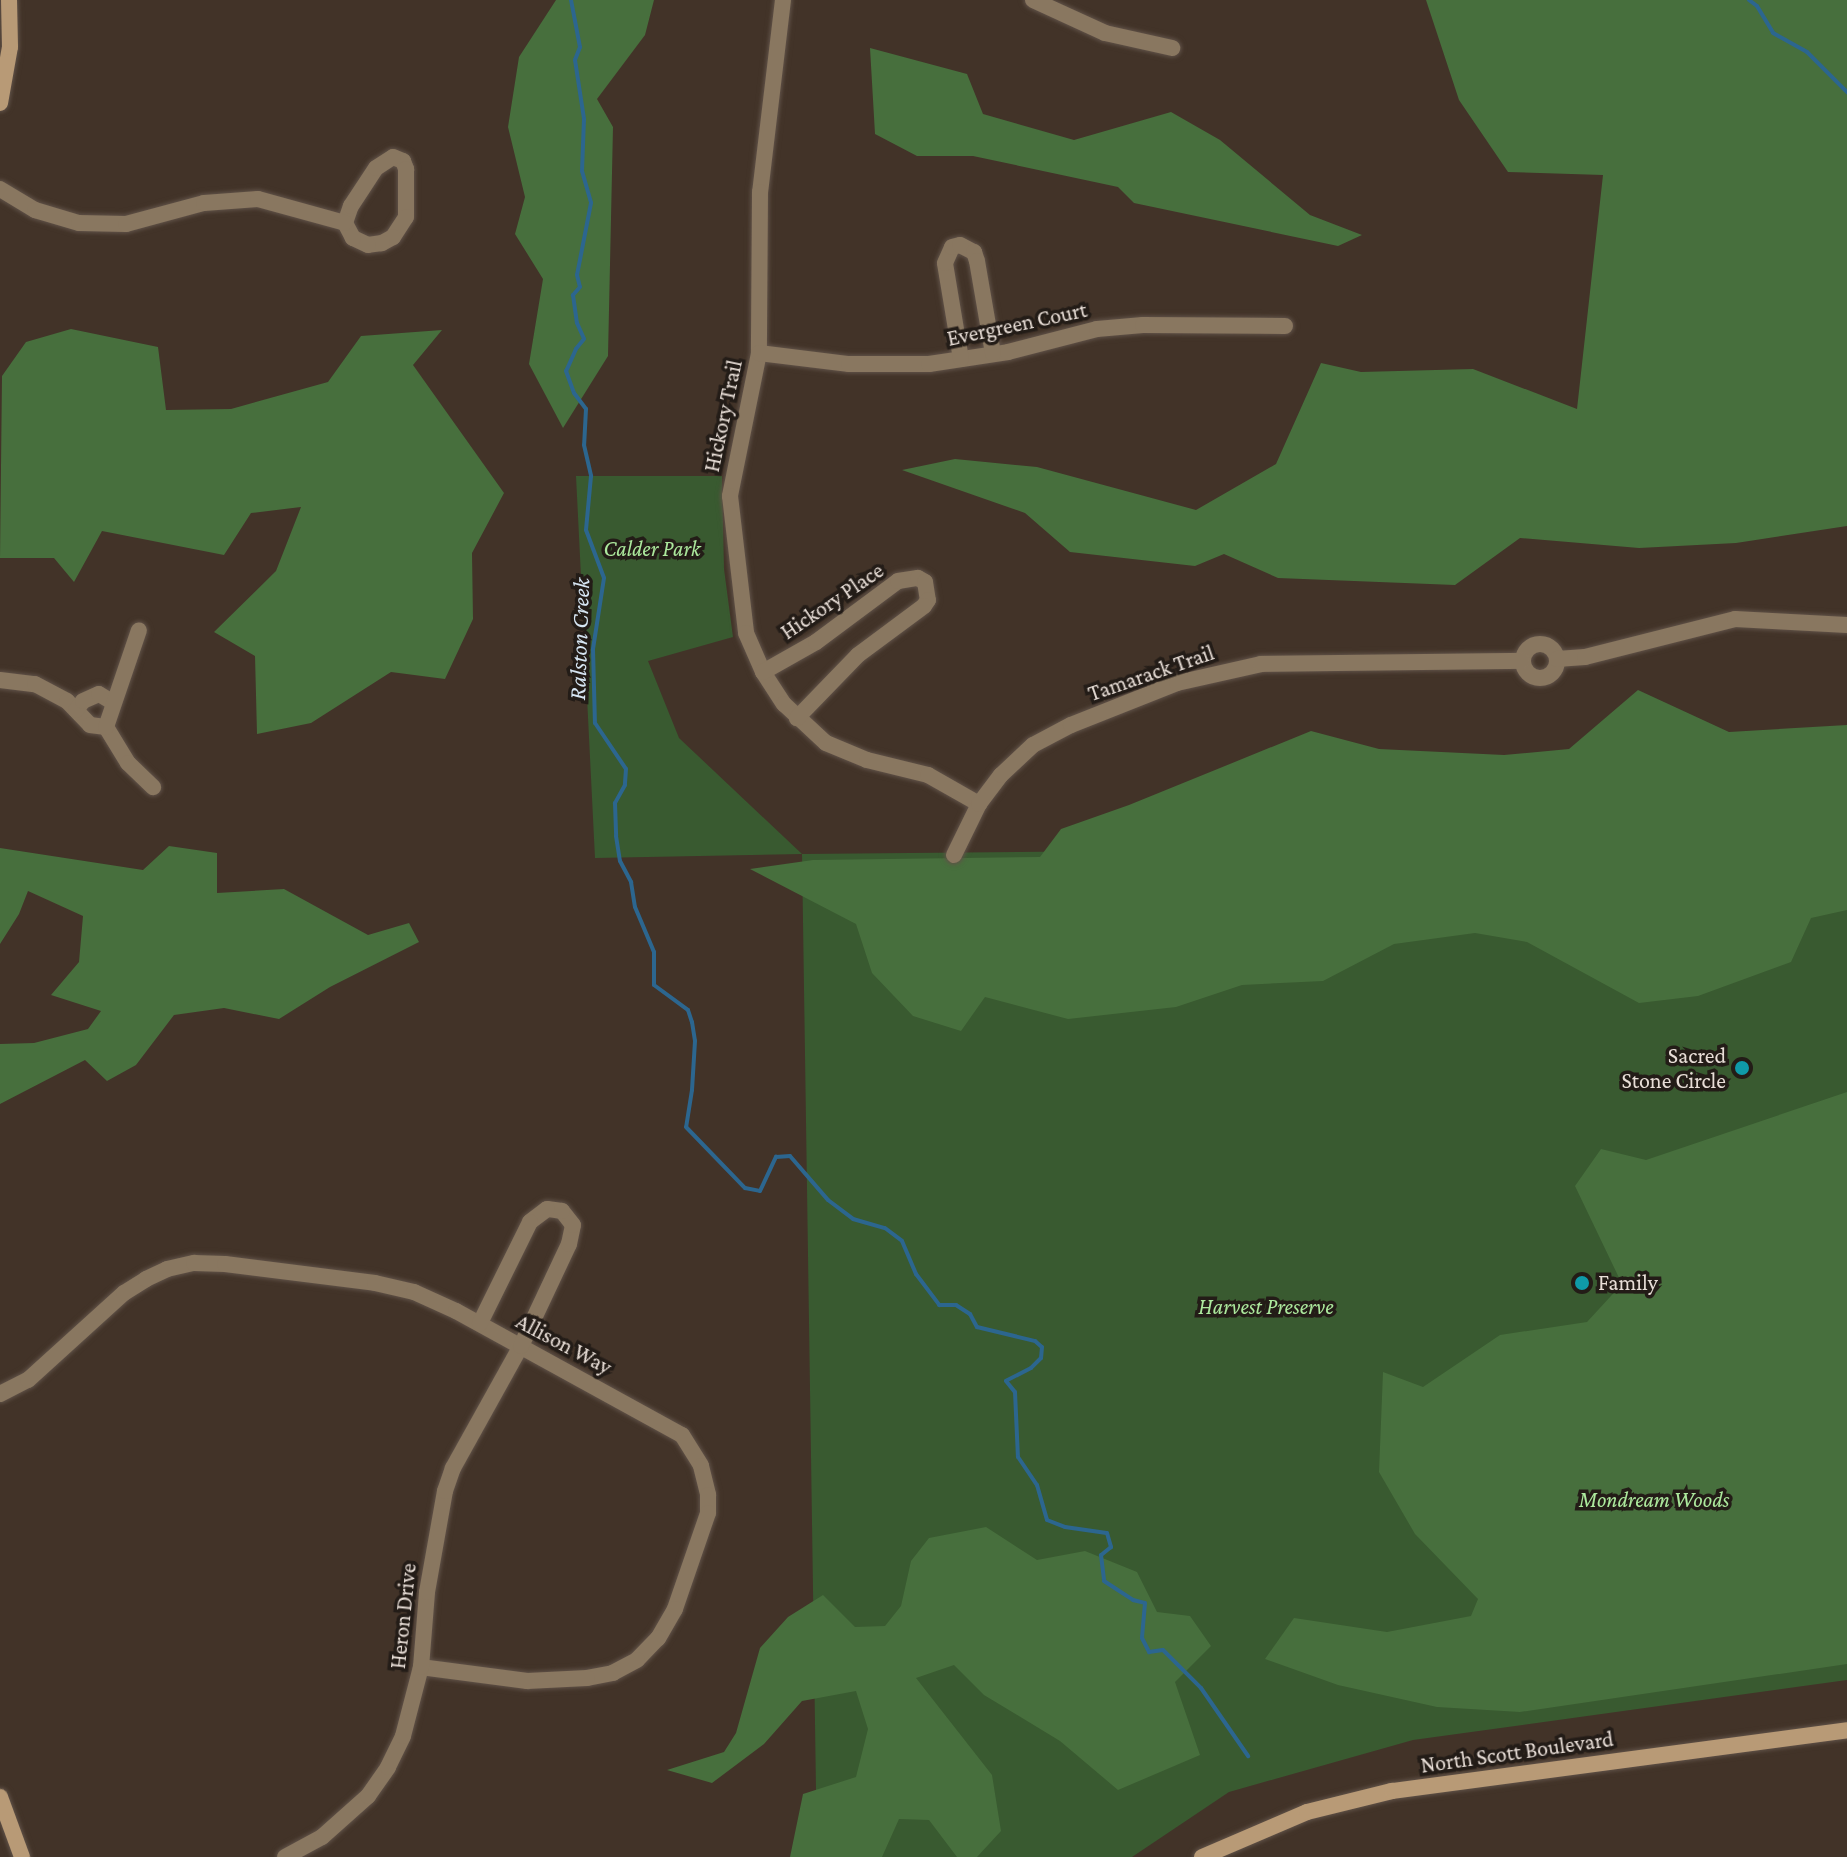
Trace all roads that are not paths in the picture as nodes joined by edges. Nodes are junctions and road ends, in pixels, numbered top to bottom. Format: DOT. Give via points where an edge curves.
graph roads {
  1 [pos="9,0"];
  2 [pos="783,0"];
  3 [pos="1033,0"];
  4 [pos="1172,48"];
  5 [pos="0,103"];
  6 [pos="0,189"];
  7 [pos="345,223"];
  8 [pos="1285,326"];
  9 [pos="759,353"];
  10 [pos="993,354"];
  11 [pos="961,359"];
  12 [pos="1847,625"];
  13 [pos="139,630"];
  14 [pos="1557,659"];
  15 [pos="1522,661"];
  16 [pos="763,672"];
  17 [pos="0,680"];
  18 [pos="114,703"];
  19 [pos="76,710"];
  20 [pos="797,718"];
  21 [pos="106,727"];
  22 [pos="153,787"];
  23 [pos="979,804"];
  24 [pos="954,855"];
  25 [pos="480,1323"];
  26 [pos="521,1346"];
  27 [pos="0,1394"];
  28 [pos="421,1667"];
  29 [pos="1847,1730"];
  30 [pos="0,1797"];
  31 [pos="22,1857"];
  32 [pos="285,1857"];
  33 [pos="1202,1857"];
  1 -- 5 [label="main road" via="10,47"];
  2 -- 9 [label="street, Hickory Trail" via="759,203"];
  3 -- 4 [label="street" via="1105,33"];
  6 -- 7 [label="street" via="35,210 79,223 126,224 204,203 258,199"];
  7 -- 7 [label="street" via="353,238 368,245 382,243 400,230 407,207 403,161 393,157 376,168"];
  8 -- 10 [label="street, Evergreen Court" via="1097,329"];
  9 -- 11 [label="street, Evergreen Court" via="897,366"];
  9 -- 16 [label="street, Hickory Trail" via="730,496 746,633"];
  10 -- 11 [label="street, Evergreen Court"];
  10 -- 11 [label="street" via="977,261 974,252 960,245 947,254 945,263"];
  12 -- 14 [label="street, Tamarack Trail" via="1735,619 1585,657"];
  13 -- 18 [label="street"];
  14 -- 15 [label="street, Tamarack Trail" via="1541,643 1527,649"];
  14 -- 15 [label="street, Tamarack Trail" via="1553,671 1542,678 1530,675"];
  15 -- 23 [label="street, Tamarack Trail" via="1288,663 1208,673 1050,735 1001,775"];
  16 -- 20 [label="street, Hickory Trail"];
  16 -- 20 [label="street, Hickory Place" via="816,642 898,581 925,582 924,606 858,655"];
  17 -- 19 [label="street" via="35,684"];
  18 -- 19 [label="street" via="99,694"];
  18 -- 21 [label="street"];
  19 -- 21 [label="street" via="90,725"];
  20 -- 23 [label="street, Hickory Trail" via="826,743 928,775"];
  21 -- 22 [label="street" via="128,763"];
  23 -- 24 [label="street, Tamarack Trail"];
  25 -- 26 [label="street, Allison Way"];
  25 -- 26 [label="street, Heron Drive" via="530,1222 538,1212 562,1211 570,1218 572,1235"];
  25 -- 27 [label="street, Allison Way" via="414,1292 375,1283 194,1263 167,1269 124,1293 28,1380"];
  26 -- 28 [label="street, Heron Drive" via="445,1491 427,1592"];
  26 -- 28 [label="street, Allison Way" via="682,1435 705,1480 705,1528 675,1609 658,1638 637,1660 613,1673 527,1681"];
  28 -- 32 [label="street, Heron Drive" via="403,1736 368,1796 322,1837"];
  29 -- 33 [label="main road, North Scott Boulevard" via="1392,1791 1307,1812"];
  30 -- 31 [label="main road"];
}
